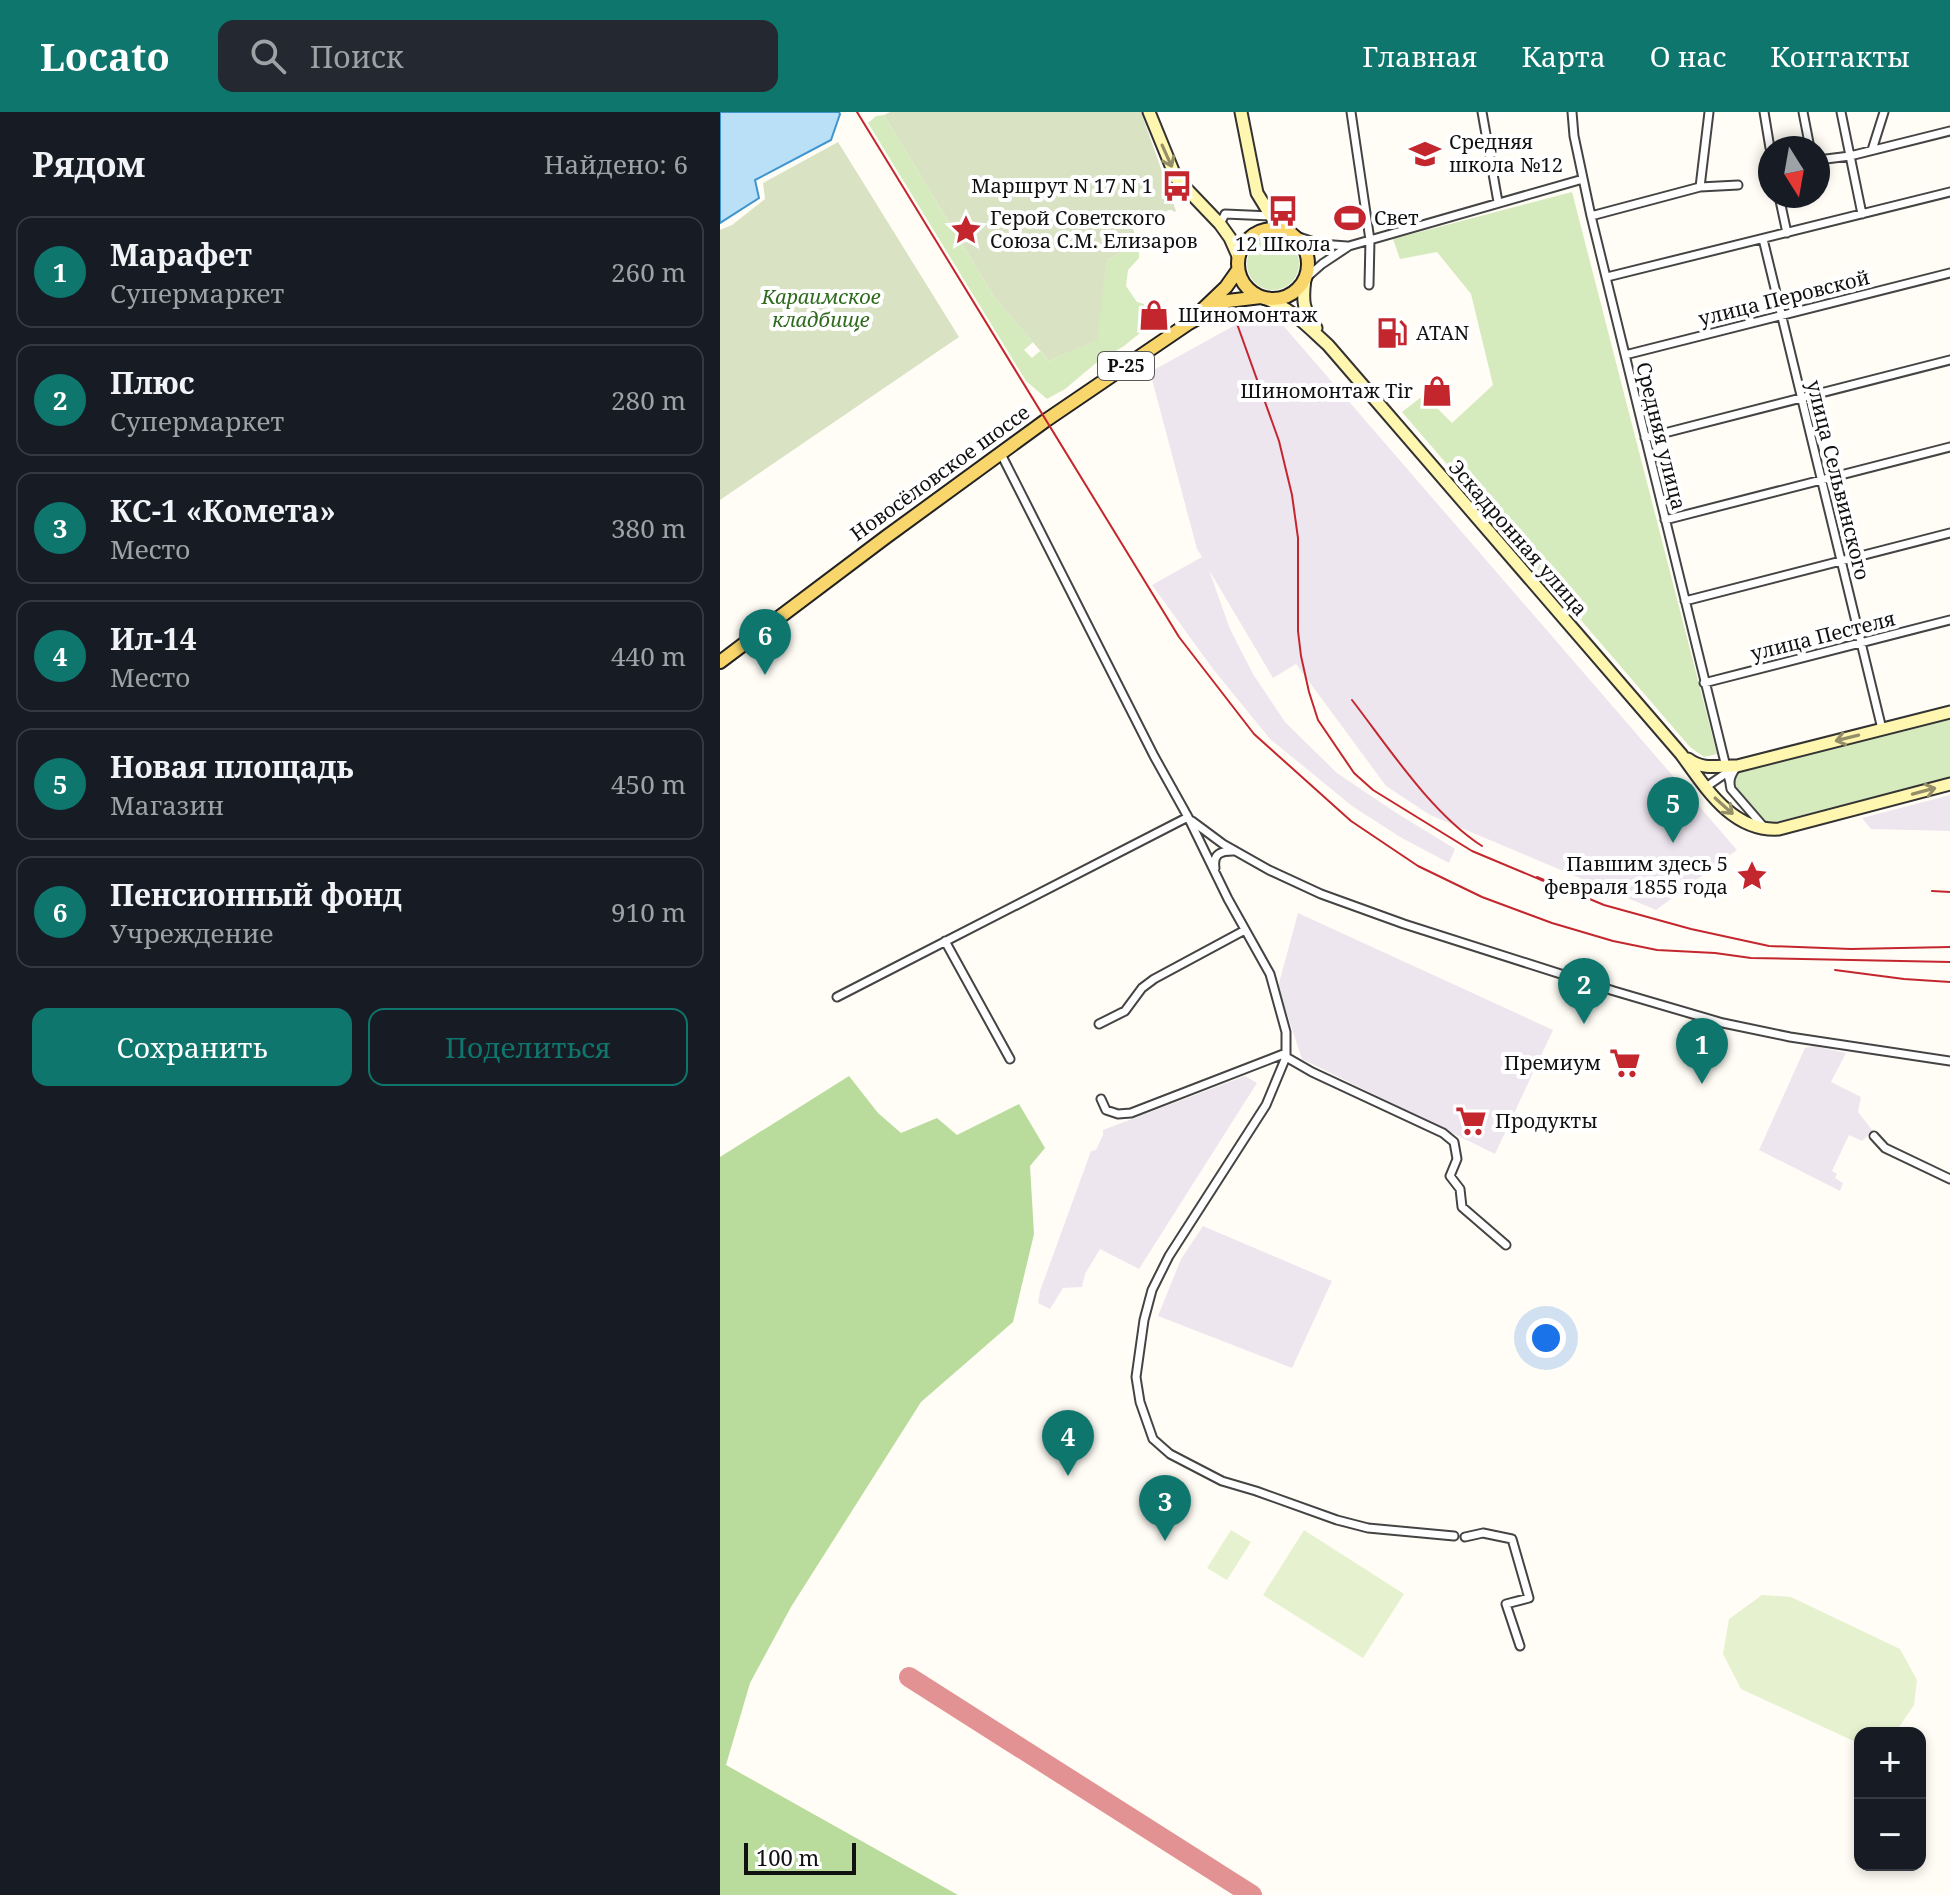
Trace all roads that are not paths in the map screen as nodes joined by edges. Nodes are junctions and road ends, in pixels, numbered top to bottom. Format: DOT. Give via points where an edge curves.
graph roads {
  1 [pos="1149,112"];
  2 [pos="1241,112"];
  3 [pos="1351,112"];
  4 [pos="1482,112"];
  5 [pos="1572,112"];
  6 [pos="1709,112"];
  7 [pos="1764,112"];
  8 [pos="1803,112"];
  9 [pos="1841,112"];
  10 [pos="1884,112"];
  11 [pos="1950,131"];
  12 [pos="1768,136"];
  13 [pos="1808,136"];
  14 [pos="1872,150"];
  15 [pos="1850,156"];
  16 [pos="1830,158"];
  17 [pos="1581,169"];
  18 [pos="1583,179"];
  19 [pos="1568,183"];
  20 [pos="1738,185"];
  21 [pos="1700,187"];
  22 [pos="1586,192"];
  23 [pos="1950,192"];
  24 [pos="1498,202"];
  25 [pos="1782,208"];
  26 [pos="1862,214"];
  27 [pos="1271,216"];
  28 [pos="1591,216"];
  29 [pos="1220,224"];
  30 [pos="1787,233"];
  31 [pos="1293,235"];
  32 [pos="1763,239"];
  33 [pos="1370,240"];
  34 [pos="1349,246"];
  35 [pos="1238,256"];
  36 [pos="1238,270"];
  37 [pos="1950,273"];
  38 [pos="1607,277"];
  39 [pos="1305,279"];
  40 [pos="1369,285"];
  41 [pos="1261,297"];
  42 [pos="1782,315"];
  43 [pos="1189,323"];
  44 [pos="1328,345"];
  45 [pos="1625,355"];
  46 [pos="1950,360"];
  47 [pos="1801,398"];
  48 [pos="1645,438"];
  49 [pos="1950,447"];
  50 [pos="1001,454"];
  51 [pos="1821,479"];
  52 [pos="1665,520"];
  53 [pos="1950,533"];
  54 [pos="1841,561"];
  55 [pos="1685,601"];
  56 [pos="1950,620"];
  57 [pos="1861,643"];
  58 [pos="720,662"];
  59 [pos="1704,683"];
  60 [pos="1950,712"];
  61 [pos="1882,729"];
  62 [pos="1681,754"];
  63 [pos="1737,766"];
  64 [pos="1725,769"];
  65 [pos="1730,783"];
  66 [pos="1950,784"];
  67 [pos="1706,787"];
  68 [pos="1188,817"];
  69 [pos="1767,830"];
  70 [pos="1235,851"];
  71 [pos="1216,874"];
  72 [pos="1245,930"];
  73 [pos="945,941"];
  74 [pos="837,997"];
  75 [pos="1099,1024"];
  76 [pos="1286,1055"];
  77 [pos="1010,1059"];
  78 [pos="1950,1061"];
  79 [pos="1101,1099"];
  80 [pos="1874,1136"];
  81 [pos="1950,1179"];
  82 [pos="1506,1245"];
  83 [pos="1454,1536"];
  84 [pos="1465,1537"];
  85 [pos="1520,1646"];
  1 -- 29 [label="main road, one-way" via="1176,178"];
  2 -- 27 [label="main road" via="1257,193"];
  3 -- 33 [label="street"];
  4 -- 24 [label="street"];
  5 -- 17 [label="street, Средняя улица"];
  6 -- 21 [label="street"];
  7 -- 12 [label="street"];
  8 -- 13 [label="street"];
  9 -- 15 [label="street"];
  10 -- 14 [label="street"];
  11 -- 14 [label="street"];
  14 -- 15 [label="street"];
  15 -- 16 [label="street"];
  15 -- 26 [label="street"];
  17 -- 18 [label="street, Средняя улица"];
  17 -- 19 [label="street"];
  18 -- 19 [label="street"];
  18 -- 22 [label="street, Средняя улица"];
  19 -- 22 [label="street"];
  19 -- 24 [label="street"];
  20 -- 21 [label="street"];
  21 -- 28 [label="street"];
  22 -- 28 [label="street, Средняя улица"];
  23 -- 26 [label="street"];
  24 -- 33 [label="street"];
  25 -- 30 [label="street"];
  26 -- 30 [label="street"];
  27 -- 29 [label="street" via="1225,214"];
  27 -- 31 [label="main road"];
  28 -- 38 [label="street, Средняя улица"];
  29 -- 35 [label="main road"];
  30 -- 32 [label="street"];
  31 -- 34 [label="street"];
  31 -- 35 [label="main road" via="1266,229 1247,240"];
  31 -- 39 [label="main road" via="1307,254"];
  32 -- 38 [label="street"];
  32 -- 42 [label="street, улица Сельвинского"];
  33 -- 34 [label="street"];
  33 -- 40 [label="street"];
  34 -- 39 [label="street"];
  35 -- 36 [label="main road"];
  36 -- 41 [label="main road" via="1245,287"];
  36 -- 43 [label="main road, Новосёловское шоссе"];
  37 -- 42 [label="street, улица Перовской"];
  38 -- 45 [label="street, Средняя улица"];
  39 -- 41 [label="main road" via="1287,296"];
  39 -- 44 [label="main road" via="1305,312"];
  41 -- 43 [label="main road, Новосёловское шоссе" via="1228,301"];
  41 -- 44 [label="main road" via="1288,309"];
  42 -- 45 [label="street, улица Перовской"];
  42 -- 47 [label="street, улица Сельвинского"];
  43 -- 50 [label="main road, Новосёловское шоссе / Р-25"];
  44 -- 62 [label="main road, Эскадронная улица"];
  45 -- 48 [label="street, Средняя улица"];
  46 -- 47 [label="street"];
  47 -- 48 [label="street"];
  47 -- 51 [label="street, улица Сельвинского"];
  48 -- 52 [label="street, Средняя улица"];
  49 -- 51 [label="street"];
  50 -- 58 [label="main road, Новосёловское шоссе / Р-25"];
  50 -- 68 [label="street"];
  51 -- 52 [label="street"];
  51 -- 54 [label="street, улица Сельвинского"];
  52 -- 55 [label="street, Средняя улица"];
  53 -- 54 [label="street"];
  54 -- 55 [label="street"];
  54 -- 57 [label="street, улица Сельвинского"];
  55 -- 59 [label="street, Средняя улица"];
  56 -- 57 [label="street, улица Пестеля"];
  57 -- 59 [label="street, улица Пестеля"];
  57 -- 61 [label="street, улица Сельвинского"];
  59 -- 64 [label="street, Средняя улица"];
  60 -- 61 [label="main road"];
  61 -- 63 [label="main road, one-way"];
  62 -- 64 [label="main road" via="1696,765"];
  62 -- 67 [label="main road, Эскадронная улица"];
  63 -- 64 [label="main road"];
  63 -- 65 [label="street"];
  64 -- 65 [label="street, Средняя улица"];
  64 -- 67 [label="street"];
  65 -- 69 [label="street, Средняя улица"];
  69 -- 66 [label="main road, one-way"];
  67 -- 69 [label="main road, Эскадронная улица, one-way" via="1744,823"];
  68 -- 70 [label="street"];
  68 -- 71 [label="street"];
  68 -- 73 [label="street"];
  70 -- 71 [label="street" via="1217,854"];
  70 -- 78 [label="street" via="1321,894 1404,924 1715,1021"];
  71 -- 72 [label="street"];
  72 -- 75 [label="street" via="1154,979 1125,1011"];
  72 -- 76 [label="street" via="1270,974 1286,1032"];
  73 -- 74 [label="street"];
  73 -- 77 [label="street"];
  76 -- 79 [label="street" via="1131,1113 1106,1110"];
  76 -- 82 [label="street" via="1454,1142 1457,1159 1450,1176 1460,1189 1462,1207"];
  76 -- 83 [label="street" via="1266,1105 1152,1290 1137,1367 1146,1421 1153,1439 1170,1454 1222,1481 1368,1528"];
  80 -- 81 [label="street" via="1885,1148"];
  84 -- 85 [label="street" via="1483,1533 1512,1539 1529,1598 1506,1604"];
}
